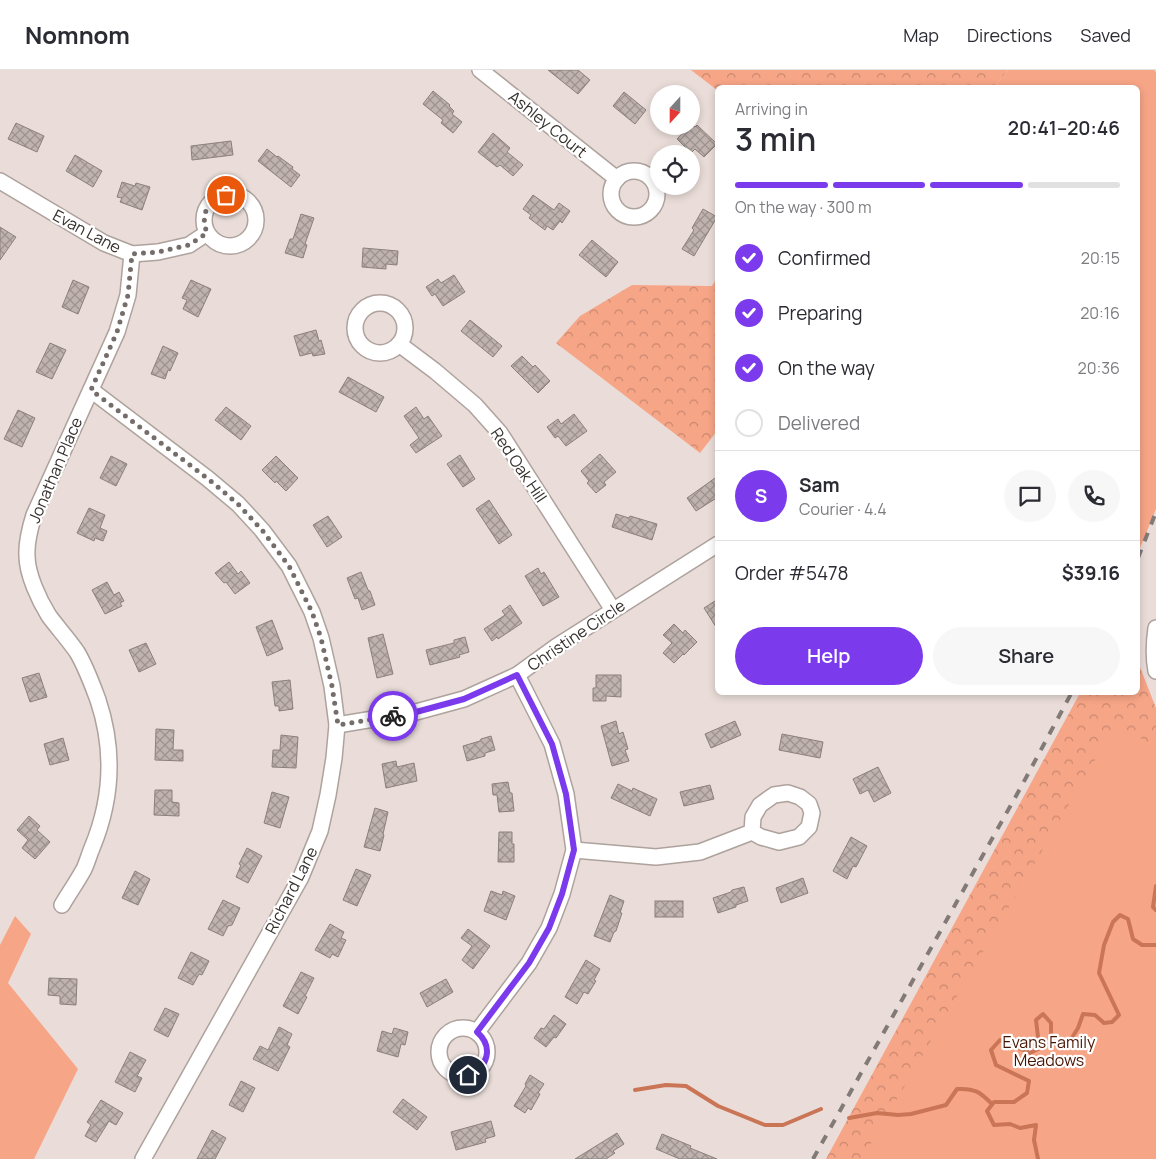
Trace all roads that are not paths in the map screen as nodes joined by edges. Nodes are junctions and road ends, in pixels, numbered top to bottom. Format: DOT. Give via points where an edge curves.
graph roads {
  1 [pos="480,70"];
  2 [pos="616,179"];
  3 [pos="0,181"];
  4 [pos="207,233"];
  5 [pos="132,254"];
  6 [pos="399,344"];
  7 [pos="91,390"];
  8 [pos="715,546"];
  9 [pos="613,610"];
  10 [pos="1156,628"];
  11 [pos="1156,670"];
  12 [pos="517,675"];
  13 [pos="338,725"];
  14 [pos="752,832"];
  15 [pos="574,850"];
  16 [pos="62,905"];
  17 [pos="477,1032"];
  18 [pos="143,1159"];
  1 -- 2 [label="street, Ashley Court"];
  3 -- 5 [label="street, Evan Lane" via="104,243"];
  4 -- 5 [label="street, Evan Lane" via="189,245"];
  5 -- 7 [label="street, Jonathan Place" via="128,295 120,323"];
  6 -- 9 [label="street, Red Oak Hill" via="475,405 500,433"];
  7 -- 13 [label="street, Richard Lane" via="238,504 289,566 321,638"];
  7 -- 16 [label="street, Jonathan Place" via="34,515 26,557 38,597 77,652 91,679 108,740 110,773 100,830 84,868"];
  8 -- 9 [label="street, Christine Circle"];
  9 -- 12 [label="street, Christine Circle"];
  10 -- 11 [label="street"];
  12 -- 13 [label="street, Christine Circle" via="464,699 416,712"];
  12 -- 15 [label="street" via="552,744 566,794"];
  13 -- 18 [label="street, Richard Lane" via="320,831 301,877"];
  14 -- 15 [label="street" via="700,852 656,858"];
  15 -- 17 [label="street" via="549,928 529,963"];
}
